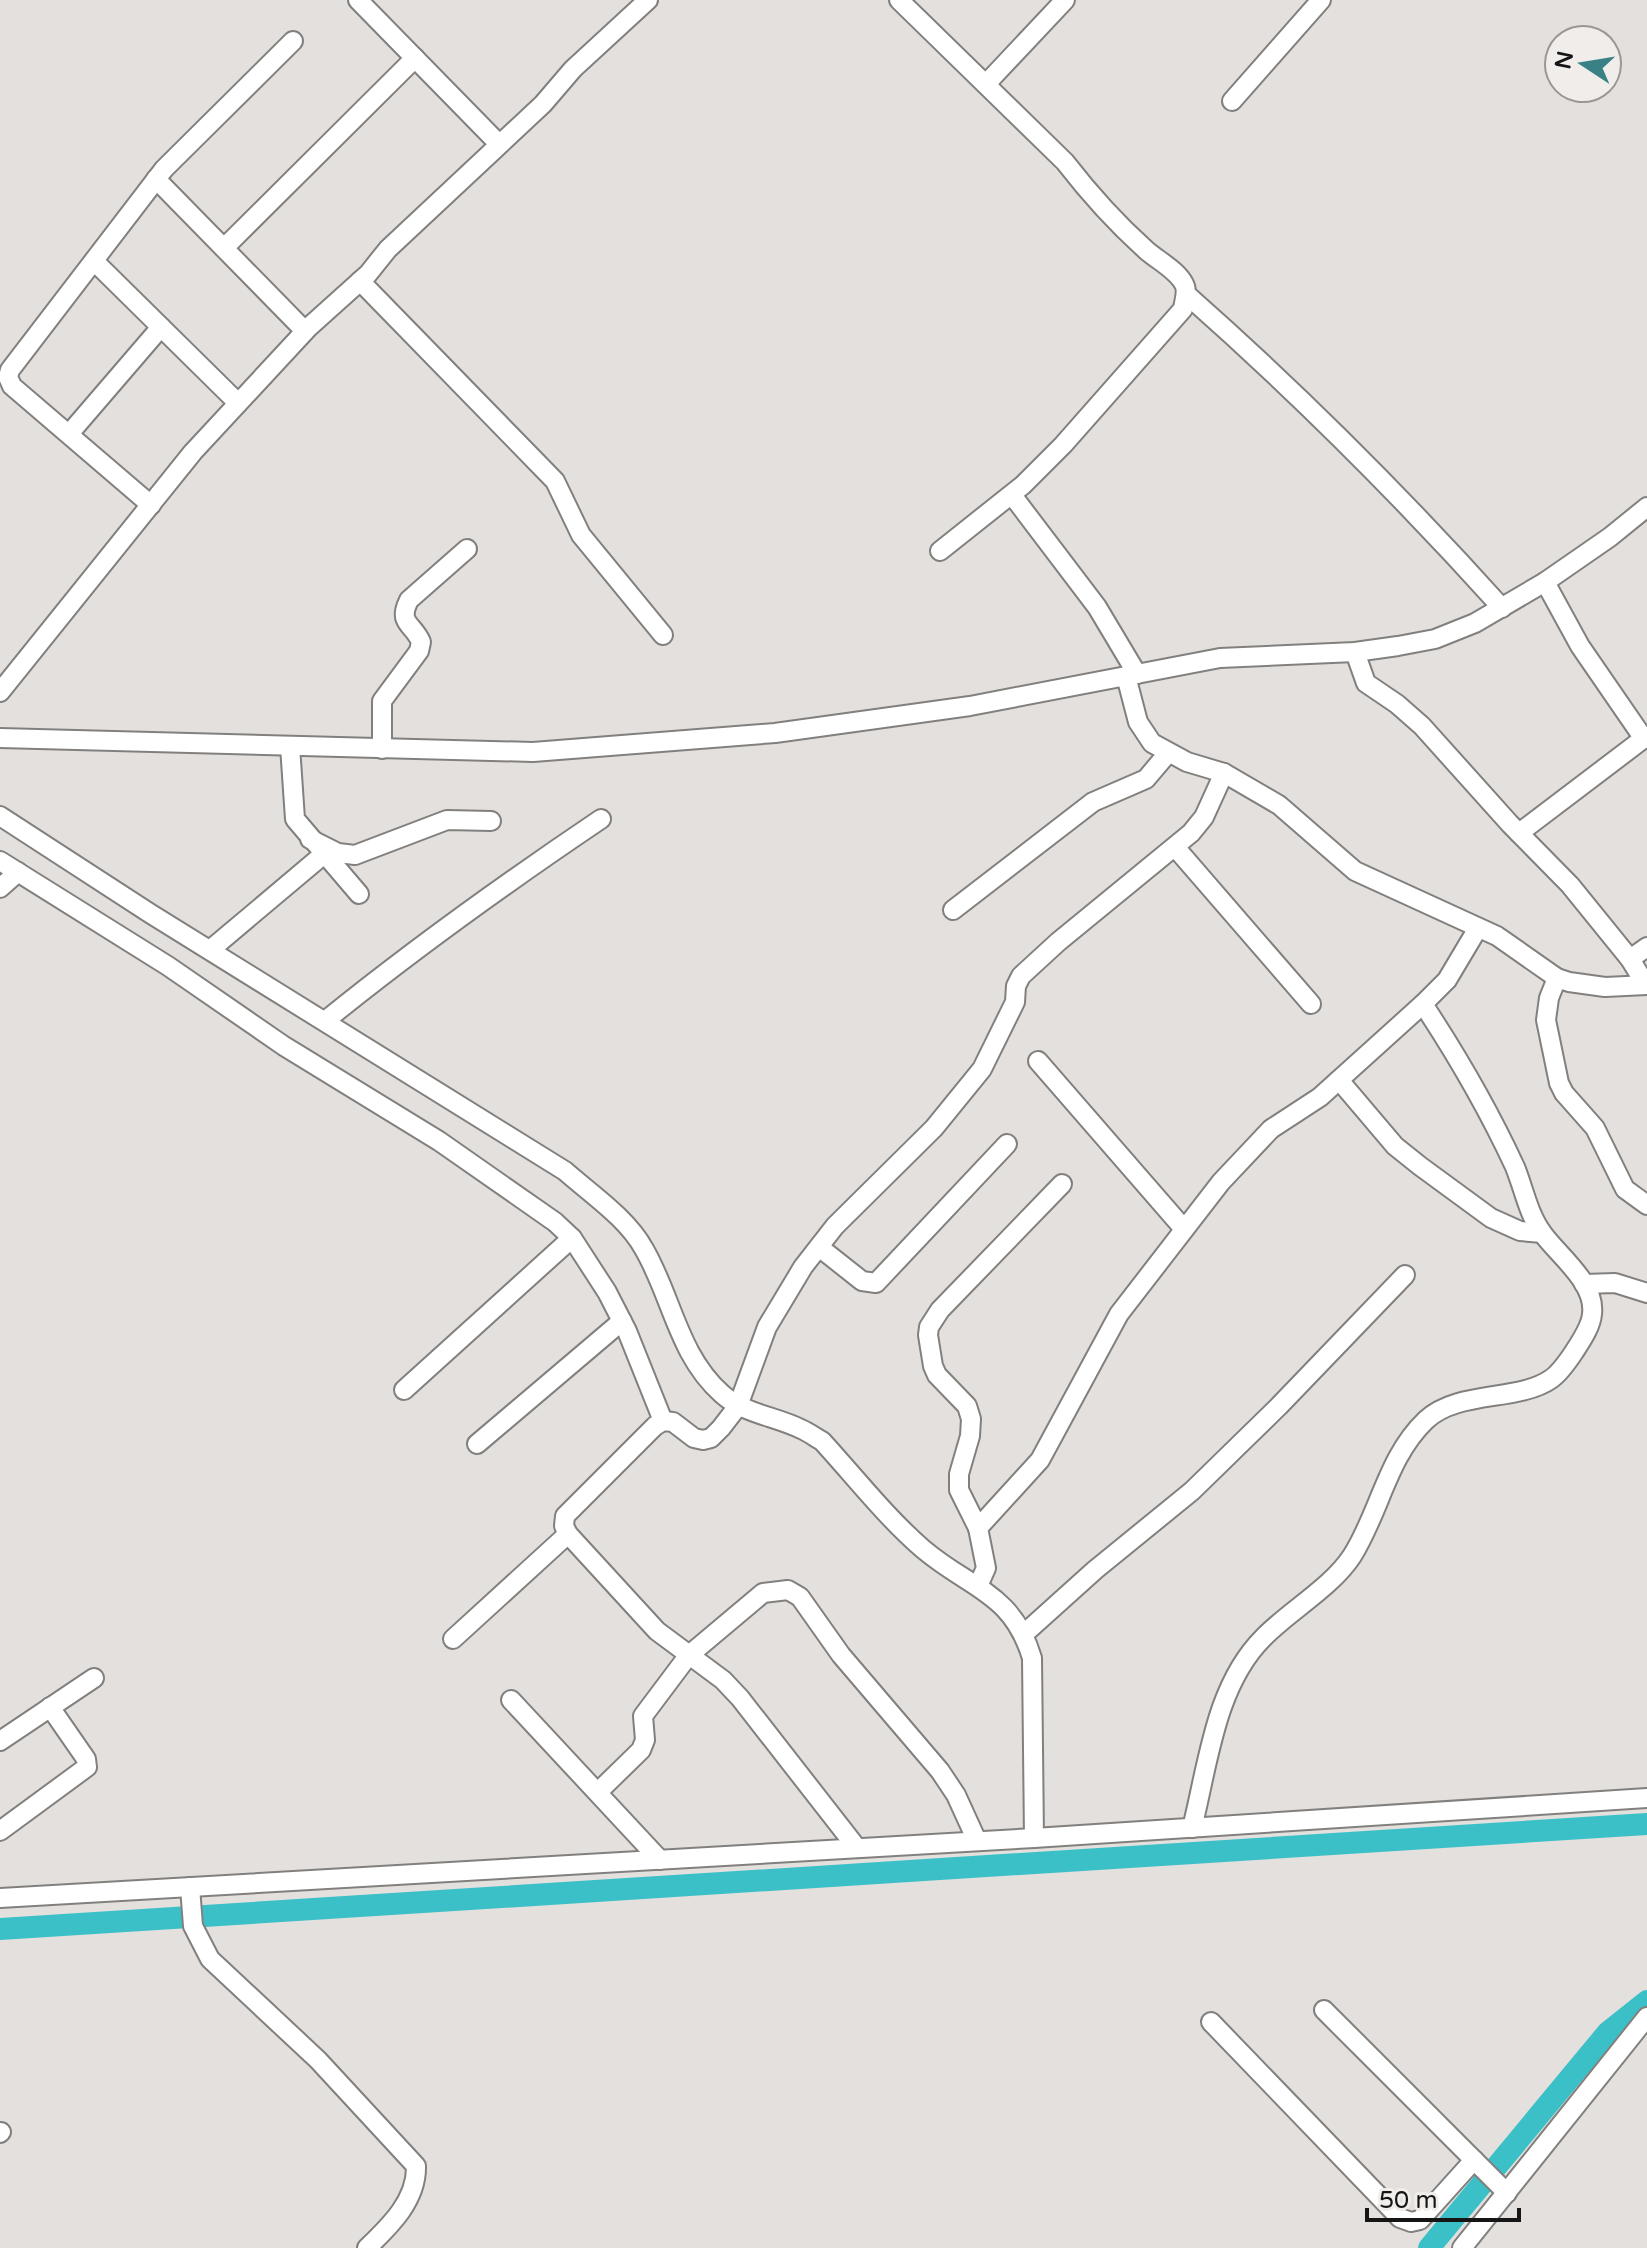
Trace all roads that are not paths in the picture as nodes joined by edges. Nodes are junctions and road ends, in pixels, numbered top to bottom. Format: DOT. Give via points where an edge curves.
graph roads {
  1 [pos="358,0"];
  2 [pos="648,0"];
  3 [pos="899,0"];
  4 [pos="1065,0"];
  5 [pos="1321,0"];
  6 [pos="293,41"];
  7 [pos="415,58"];
  8 [pos="986,84"];
  9 [pos="1232,101"];
  10 [pos="499,144"];
  11 [pos="156,179"];
  12 [pos="224,248"];
  13 [pos="94,261"];
  14 [pos="360,281"];
  15 [pos="1186,294"];
  16 [pos="161,327"];
  17 [pos="305,331"];
  18 [pos="238,403"];
  19 [pos="69,434"];
  20 [pos="1012,495"];
  21 [pos="151,505"];
  22 [pos="1645,513"];
  23 [pos="467,549"];
  24 [pos="940,551"];
  25 [pos="1545,582"];
  26 [pos="1502,608"];
  27 [pos="663,635"];
  28 [pos="1355,652"];
  29 [pos="1131,675"];
  30 [pos="0,692"];
  31 [pos="1645,737"];
  32 [pos="0,738"];
  33 [pos="290,746"];
  34 [pos="382,749"];
  35 [pos="1168,753"];
  36 [pos="1224,773"];
  37 [pos="0,816"];
  38 [pos="601,819"];
  39 [pos="491,821"];
  40 [pos="1519,833"];
  41 [pos="310,839"];
  42 [pos="1175,847"];
  43 [pos="324,854"];
  44 [pos="0,861"];
  45 [pos="18,872"];
  46 [pos="0,888"];
  47 [pos="359,894"];
  48 [pos="953,910"];
  49 [pos="1478,928"];
  50 [pos="1647,947"];
  51 [pos="210,950"];
  52 [pos="1630,959"];
  53 [pos="1557,978"];
  54 [pos="1646,985"];
  55 [pos="1311,1004"];
  56 [pos="1423,1004"];
  57 [pos="325,1021"];
  58 [pos="1038,1061"];
  59 [pos="1339,1080"];
  60 [pos="1007,1144"];
  61 [pos="1062,1184"];
  62 [pos="1647,1205"];
  63 [pos="1184,1229"];
  64 [pos="1542,1233"];
  65 [pos="572,1238"];
  66 [pos="819,1247"];
  67 [pos="1405,1275"];
  68 [pos="1584,1284"];
  69 [pos="1647,1293"];
  70 [pos="622,1321"];
  71 [pos="404,1390"];
  72 [pos="730,1416"];
  73 [pos="663,1421"];
  74 [pos="477,1444"];
  75 [pos="978,1528"];
  76 [pos="568,1534"];
  77 [pos="978,1586"];
  78 [pos="1025,1633"];
  79 [pos="453,1639"];
  80 [pos="688,1656"];
  81 [pos="94,1678"];
  82 [pos="511,1700"];
  83 [pos="50,1707"];
  84 [pos="0,1741"];
  85 [pos="598,1792"];
  86 [pos="1647,1798"];
  87 [pos="1192,1828"];
  88 [pos="0,1831"];
  89 [pos="1034,1838"];
  90 [pos="977,1841"];
  91 [pos="857,1848"];
  92 [pos="660,1860"];
  93 [pos="190,1892"];
  94 [pos="0,1898"];
  95 [pos="1324,2010"];
  96 [pos="1647,2017"];
  97 [pos="1211,2022"];
  98 [pos="1478,2164"];
  99 [pos="1502,2188"];
  100 [pos="367,2248"];
  101 [pos="1462,2248"];
  1 -- 7 [label="street"];
  2 -- 10 [label="street"];
  3 -- 8 [label="street"];
  4 -- 8 [label="street"];
  5 -- 9 [label="street"];
  6 -- 11 [label="street"];
  7 -- 10 [label="street"];
  7 -- 12 [label="street"];
  8 -- 15 [label="street" via="1184,284"];
  10 -- 14 [label="street"];
  11 -- 12 [label="street"];
  11 -- 13 [label="street"];
  12 -- 17 [label="street"];
  13 -- 16 [label="street"];
  13 -- 19 [label="street" via="8,377"];
  14 -- 17 [label="street"];
  14 -- 27 [label="street" via="555,481 581,535"];
  15 -- 20 [label="street" via="1183,309"];
  15 -- 26 [label="street" via="1295,394"];
  16 -- 18 [label="street"];
  16 -- 19 [label="street"];
  17 -- 18 [label="street"];
  18 -- 21 [label="street"];
  19 -- 21 [label="street"];
  20 -- 24 [label="street"];
  20 -- 29 [label="street" via="1097,607"];
  21 -- 30 [label="street"];
  22 -- 25 [label="street"];
  23 -- 34 [label="street" via="404,609 404,618 421,642 382,701"];
  25 -- 26 [label="street"];
  25 -- 31 [label="street" via="1580,646"];
  26 -- 28 [label="street" via="1435,639"];
  28 -- 29 [label="street" via="1220,658"];
  28 -- 40 [label="street" via="1366,683 1422,726"];
  29 -- 34 [label="street" via="970,706 775,733 533,752"];
  29 -- 35 [label="street" via="1138,722 1152,743"];
  31 -- 40 [label="street"];
  32 -- 33 [label="street"];
  33 -- 34 [label="street"];
  33 -- 41 [label="street" via="293,810"];
  35 -- 36 [label="street"];
  35 -- 48 [label="street" via="1146,779 1075,815"];
  36 -- 42 [label="street" via="1204,817"];
  36 -- 49 [label="street" via="1279,805 1355,871"];
  37 -- 51 [label="street"];
  38 -- 57 [label="street" via="406,956"];
  39 -- 41 [label="street" via="447,820 355,855"];
  40 -- 52 [label="street"];
  41 -- 43 [label="street"];
  42 -- 55 [label="street"];
  42 -- 66 [label="street" via="1021,976 1015,1002 982,1069 934,1128"];
  43 -- 47 [label="street"];
  43 -- 51 [label="street"];
  44 -- 45 [label="street"];
  45 -- 46 [label="street"];
  45 -- 65 [label="street" via="439,1141"];
  49 -- 53 [label="street"];
  49 -- 56 [label="street" via="1447,980"];
  50 -- 52 [label="street"];
  51 -- 57 [label="street"];
  52 -- 54 [label="street"];
  53 -- 54 [label="street" via="1605,987"];
  53 -- 62 [label="street" via="1546,1020 1559,1083 1595,1128 1625,1189"];
  56 -- 59 [label="street"];
  56 -- 64 [label="street" via="1501,1139"];
  57 -- 72 [label="street" via="565,1171 617,1217 642,1244 683,1342 722,1394"];
  58 -- 63 [label="street"];
  59 -- 63 [label="street" via="1254,1144"];
  59 -- 64 [label="street" via="1395,1146 1420,1166 1491,1218 1520,1231"];
  60 -- 66 [label="street" via="876,1283 862,1281"];
  61 -- 75 [label="street" via="929,1327 937,1375 967,1406 971,1419 959,1490"];
  63 -- 75 [label="street" via="1119,1314 1040,1460"];
  64 -- 68 [label="street"];
  65 -- 70 [label="street"];
  65 -- 71 [label="street"];
  66 -- 72 [label="street" via="767,1327"];
  67 -- 78 [label="street" via="1192,1491"];
  68 -- 69 [label="street" via="1615,1283"];
  68 -- 87 [label="street" via="1592,1314 1585,1335 1553,1379 1451,1405 1429,1416 1395,1459 1349,1560 1247,1656 1221,1711"];
  70 -- 73 [label="street"];
  70 -- 74 [label="street"];
  72 -- 73 [label="street" via="703,1440"];
  72 -- 77 [label="street" via="801,1429 822,1441 923,1549"];
  73 -- 76 [label="street" via="565,1516"];
  75 -- 77 [label="street" via="986,1568"];
  76 -- 79 [label="street"];
  76 -- 80 [label="street" via="657,1631"];
  77 -- 78 [label="street" via="1012,1614"];
  78 -- 89 [label="street" via="1032,1658"];
  80 -- 85 [label="street" via="643,1716 641,1750"];
  80 -- 90 [label="street" via="763,1593 788,1590 800,1597 841,1655 940,1771"];
  80 -- 91 [label="street" via="740,1698"];
  81 -- 83 [label="street"];
  82 -- 85 [label="street"];
  83 -- 84 [label="street"];
  83 -- 88 [label="street" via="87,1767"];
  85 -- 92 [label="street"];
  86 -- 87 [label="street"];
  87 -- 89 [label="street"];
  89 -- 90 [label="street"];
  90 -- 91 [label="street"];
  91 -- 92 [label="street"];
  92 -- 93 [label="street"];
  93 -- 94 [label="street"];
  93 -- 100 [label="street" via="193,1926 210,1959 318,2060 416,2166 416,2183 405,2204"];
  95 -- 98 [label="street"];
  96 -- 99 [label="street"];
  97 -- 98 [label="street" via="1400,2218 1420,2220"];
  98 -- 99 [label="street"];
  99 -- 101 [label="street"];
}
